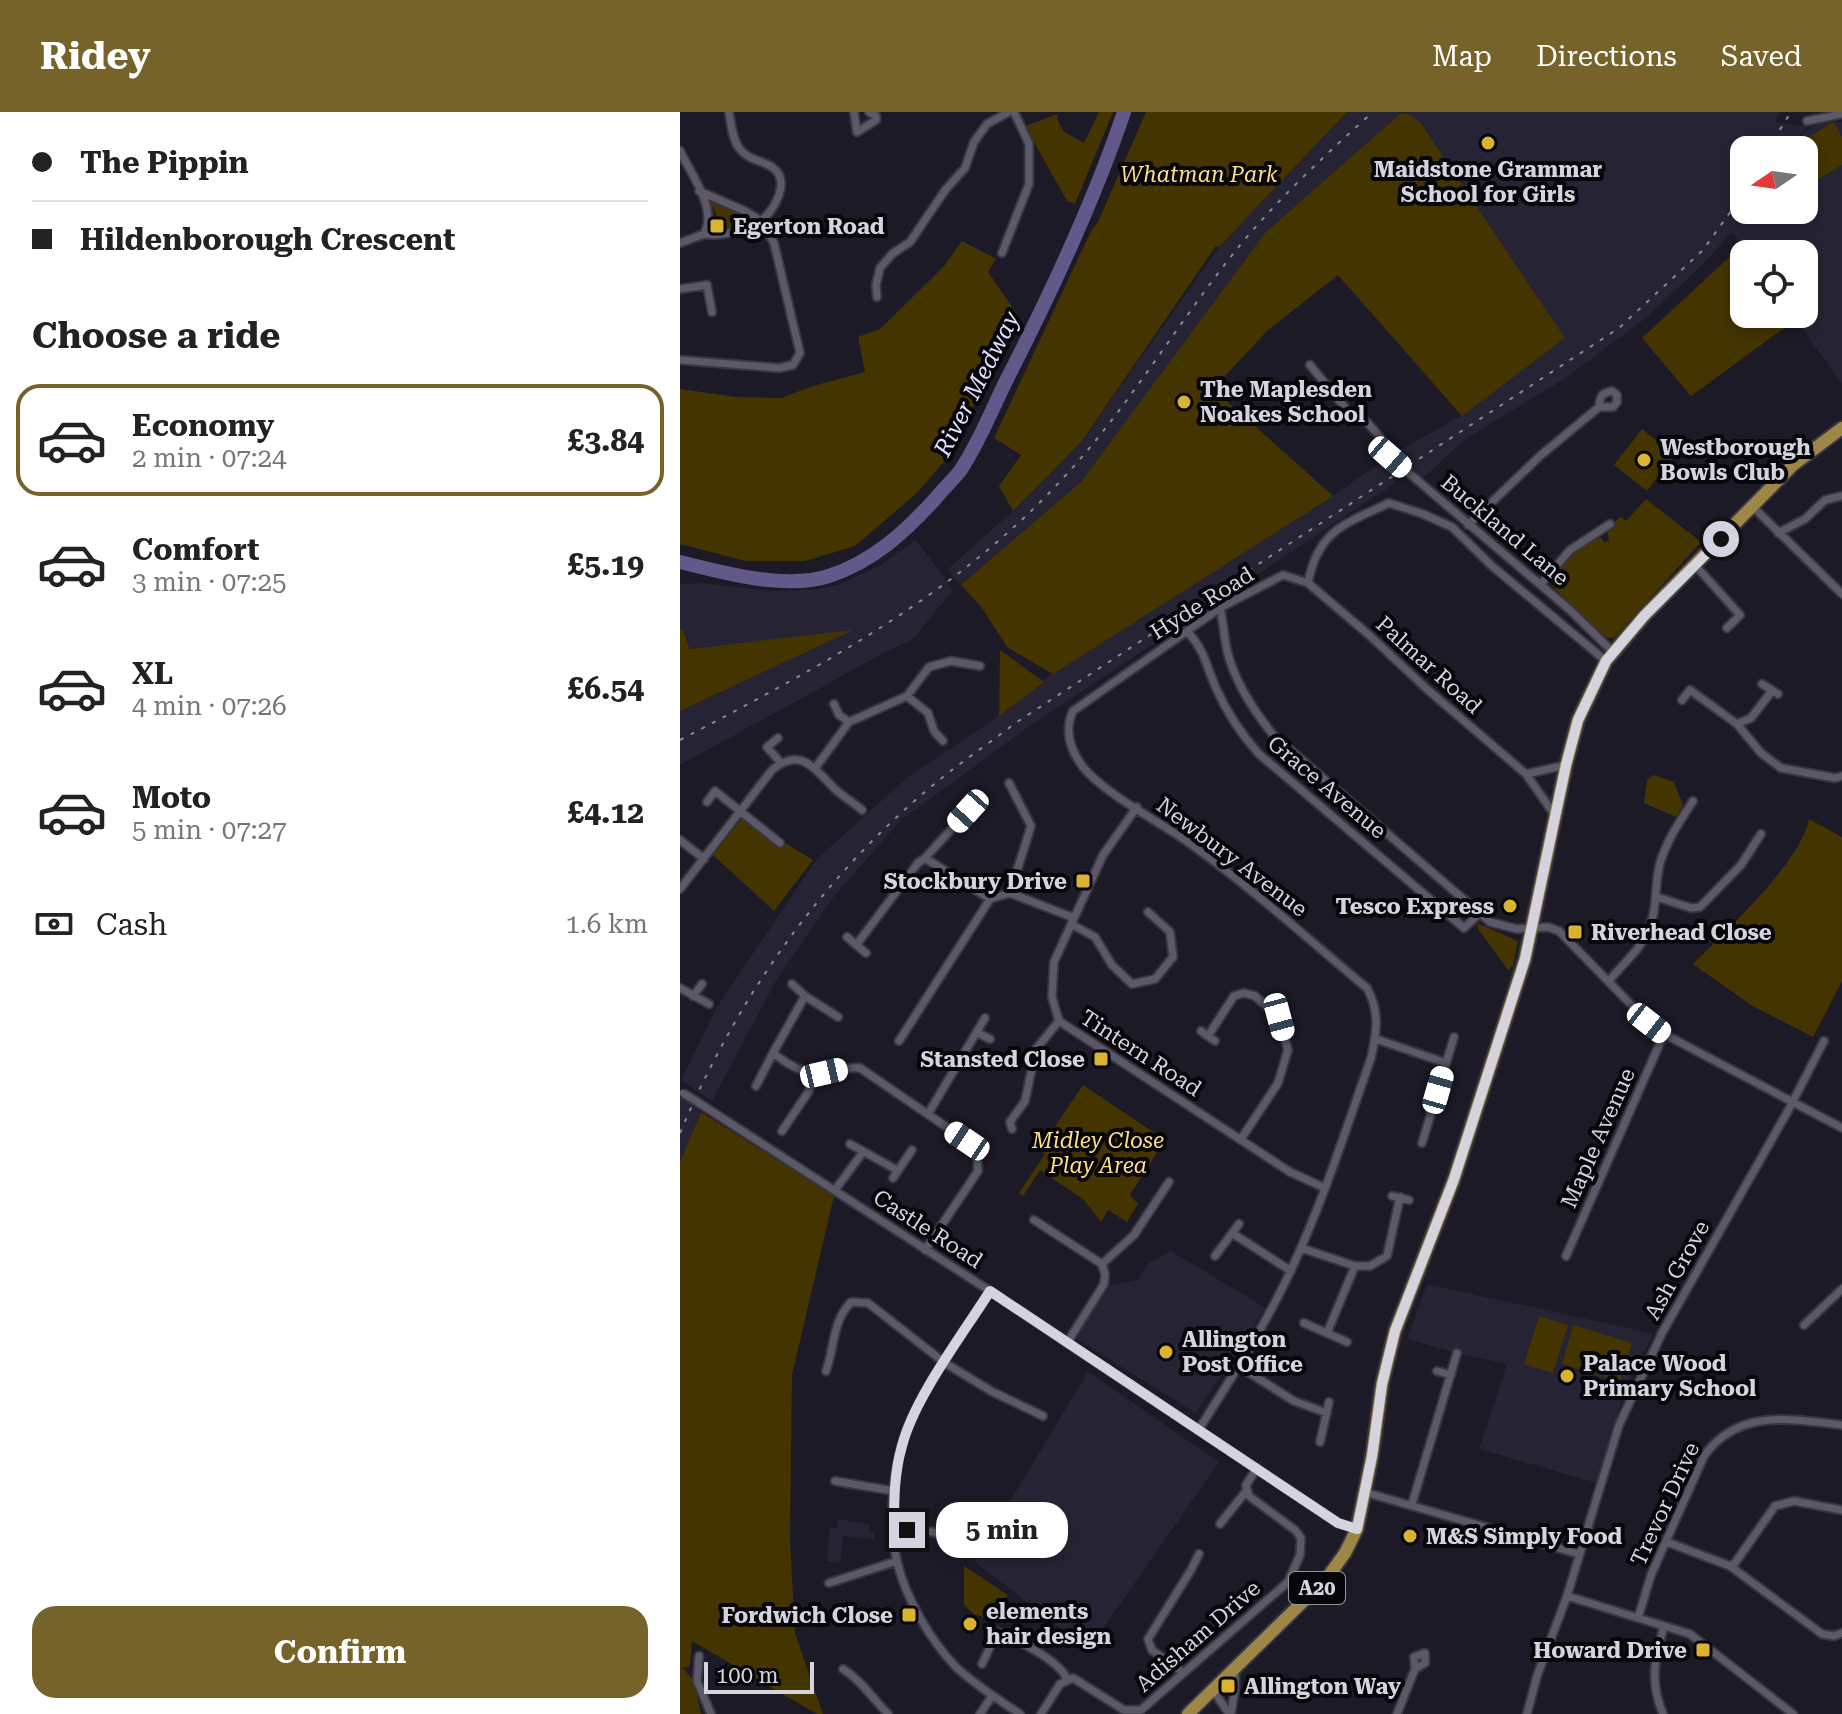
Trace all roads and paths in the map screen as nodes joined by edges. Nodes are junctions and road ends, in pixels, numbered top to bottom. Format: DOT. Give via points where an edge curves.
graph roads {
  1 [pos="729,112"];
  2 [pos="854,112"];
  3 [pos="869,112"];
  4 [pos="1011,112"];
  5 [pos="1842,114"];
  6 [pos="1807,121"];
  7 [pos="680,151"];
  8 [pos="699,191"];
  9 [pos="761,221"];
  10 [pos="704,234"];
  11 [pos="680,243"];
  12 [pos="1002,253"];
  13 [pos="680,289"];
  14 [pos="877,297"];
  15 [pos="712,312"];
  16 [pos="680,360"];
  17 [pos="1310,365"];
  18 [pos="1599,407"];
  19 [pos="1842,428"];
  20 [pos="1842,496"];
  21 [pos="1753,507"];
  22 [pos="1610,524"];
  23 [pos="1468,525"];
  24 [pos="1601,530"];
  25 [pos="1778,533"];
  26 [pos="1606,540"];
  27 [pos="1695,565"];
  28 [pos="1308,583"];
  29 [pos="1541,584"];
  30 [pos="1841,590"];
  31 [pos="1220,608"];
  32 [pos="1727,628"];
  33 [pos="1187,631"];
  34 [pos="968,652"];
  35 [pos="1610,657"];
  36 [pos="966,663"];
  37 [pos="980,666"];
  38 [pos="1762,684"];
  39 [pos="907,696"];
  40 [pos="1682,700"];
  41 [pos="835,703"];
  42 [pos="1076,707"];
  43 [pos="849,722"];
  44 [pos="1737,724"];
  45 [pos="778,738"];
  46 [pos="943,741"];
  47 [pos="781,763"];
  48 [pos="1566,765"];
  49 [pos="816,767"];
  50 [pos="1526,774"];
  51 [pos="1842,776"];
  52 [pos="1009,783"];
  53 [pos="1693,801"];
  54 [pos="707,802"];
  55 [pos="1137,807"];
  56 [pos="863,810"];
  57 [pos="968,811"];
  58 [pos="741,812"];
  59 [pos="1555,816"];
  60 [pos="1761,834"];
  61 [pos="680,840"];
  62 [pos="780,843"];
  63 [pos="925,858"];
  64 [pos="704,859"];
  65 [pos="680,889"];
  66 [pos="1010,893"];
  67 [pos="1657,897"];
  68 [pos="990,899"];
  69 [pos="1148,912"];
  70 [pos="1480,913"];
  71 [pos="1072,921"];
  72 [pos="1533,929"];
  73 [pos="847,937"];
  74 [pos="857,944"];
  75 [pos="866,953"];
  76 [pos="1609,981"];
  77 [pos="702,984"];
  78 [pos="792,984"];
  79 [pos="680,988"];
  80 [pos="693,996"];
  81 [pos="805,996"];
  82 [pos="709,1004"];
  83 [pos="904,1011"];
  84 [pos="838,1017"];
  85 [pos="914,1018"];
  86 [pos="985,1018"];
  87 [pos="1059,1021"];
  88 [pos="978,1033"];
  89 [pos="1664,1034"];
  90 [pos="1208,1036"];
  91 [pos="1454,1037"];
  92 [pos="990,1039"];
  93 [pos="1376,1039"];
  94 [pos="899,1041"];
  95 [pos="1824,1041"];
  96 [pos="773,1053"];
  97 [pos="1446,1063"];
  98 [pos="813,1074"];
  99 [pos="756,1086"];
  100 [pos="682,1092"];
  101 [pos="1792,1103"];
  102 [pos="928,1114"];
  103 [pos="1842,1128"];
  104 [pos="1012,1129"];
  105 [pos="782,1131"];
  106 [pos="1241,1139"];
  107 [pos="1422,1143"];
  108 [pos="850,1144"];
  109 [pos="912,1150"];
  110 [pos="863,1152"];
  111 [pos="1169,1182"];
  112 [pos="1325,1188"];
  113 [pos="835,1190"];
  114 [pos="1409,1200"];
  115 [pos="1034,1220"];
  116 [pos="1239,1224"];
  117 [pos="1232,1233"];
  118 [pos="1301,1248"];
  119 [pos="925,1250"];
  120 [pos="1215,1256"];
  121 [pos="1566,1256"];
  122 [pos="1102,1264"];
  123 [pos="1355,1266"];
  124 [pos="1291,1271"];
  125 [pos="1842,1289"];
  126 [pos="990,1291"];
  127 [pos="1304,1323"];
  128 [pos="1804,1325"];
  129 [pos="1327,1333"];
  130 [pos="1347,1342"];
  131 [pos="1067,1343"];
  132 [pos="1457,1353"];
  133 [pos="945,1363"];
  134 [pos="1240,1367"];
  135 [pos="826,1371"];
  136 [pos="1437,1371"];
  137 [pos="1451,1375"];
  138 [pos="1329,1402"];
  139 [pos="1327,1413"];
  140 [pos="1043,1416"];
  141 [pos="1842,1425"];
  142 [pos="1199,1429"];
  143 [pos="1320,1442"];
  144 [pos="1257,1468"];
  145 [pos="835,1481"];
  146 [pos="1247,1490"];
  147 [pos="894,1491"];
  148 [pos="1364,1492"];
  149 [pos="1412,1504"];
  150 [pos="1842,1510"];
  151 [pos="1220,1524"];
  152 [pos="1357,1529"];
  153 [pos="894,1531"];
  154 [pos="1667,1542"];
  155 [pos="968,1548"];
  156 [pos="1199,1554"];
  157 [pos="1579,1554"];
  158 [pos="897,1561"];
  159 [pos="1730,1566"];
  160 [pos="1191,1570"];
  161 [pos="1200,1576"];
  162 [pos="829,1583"];
  163 [pos="1567,1596"];
  164 [pos="1638,1618"];
  165 [pos="1664,1626"];
  166 [pos="1842,1633"];
  167 [pos="699,1656"];
  168 [pos="982,1664"];
  169 [pos="843,1669"];
  170 [pos="1415,1669"];
  171 [pos="1235,1670"];
  172 [pos="1182,1672"];
  173 [pos="1067,1679"];
  174 [pos="1213,1690"];
  175 [pos="992,1696"];
  176 [pos="711,1714"];
  177 [pos="888,1714"];
  178 [pos="980,1714"];
  179 [pos="1020,1714"];
  180 [pos="1041,1714"];
  181 [pos="1188,1714"];
  182 [pos="1230,1714"];
  183 [pos="1397,1714"];
  184 [pos="1527,1714"];
  185 [pos="1663,1714"];
  186 [pos="1793,1714"];
  1 -- 9 [label="street" via="738,147 773,168 780,180 774,207"];
  2 -- 3 [label="street" via="857,132 876,120"];
  4 -- 12 [label="street" via="1029,144 1029,184"];
  4 -- 14 [label="street" via="987,124 965,168 910,242 880,268"];
  5 -- 6 [label="street"];
  7 -- 8 [label="street"];
  8 -- 9 [label="street"];
  8 -- 10 [label="street" via="709,218"];
  9 -- 10 [label="street"];
  9 -- 16 [label="street" via="774,243 800,350 798,361 774,368"];
  10 -- 11 [label="street"];
  13 -- 15 [label="street" via="707,285"];
  17 -- 23 [label="street, Buckland Lane" via="1352,416 1367,422 1390,457"];
  18 -- 23 [label="street"];
  19 -- 21 [label="main road, A20" via="1793,465"];
  20 -- 25 [label="street" via="1825,500 1805,519"];
  21 -- 25 [label="street"];
  21 -- 27 [label="main road, A20"];
  22 -- 24 [label="street"];
  23 -- 29 [label="street, Buckland Lane"];
  24 -- 26 [label="street"];
  24 -- 29 [label="street" via="1570,550"];
  25 -- 30 [label="street"];
  27 -- 32 [label="street" via="1740,615"];
  27 -- 35 [label="main road, A20"];
  28 -- 31 [label="street, Hyde Road" via="1283,575"];
  28 -- 35 [label="street, Buckland Lane" via="1313,561 1334,530 1389,503 1452,527 1492,566"];
  28 -- 50 [label="street, Palmar Road"];
  29 -- 35 [label="street, Buckland Lane"];
  31 -- 33 [label="street, Hyde Road"];
  31 -- 70 [label="street, Grace Avenue" via="1237,679 1274,736"];
  33 -- 42 [label="street, Hyde Road"];
  33 -- 70 [label="street, Grace Avenue" via="1206,657 1226,709 1259,754 1464,928"];
  34 -- 36 [label="street"];
  35 -- 48 [label="main road, A20" via="1578,720"];
  36 -- 37 [label="street"];
  36 -- 39 [label="street" via="929,667"];
  38 -- 44 [label="street" via="1775,692 1751,718"];
  39 -- 43 [label="street"];
  39 -- 46 [label="street" via="928,713"];
  40 -- 44 [label="street" via="1690,690"];
  41 -- 43 [label="street"];
  42 -- 55 [label="street, Newbury Avenue" via="1068,724 1075,755 1090,775"];
  43 -- 49 [label="street"];
  44 -- 51 [label="street" via="1781,768"];
  45 -- 47 [label="street" via="767,747"];
  47 -- 49 [label="street" via="796,759"];
  47 -- 58 [label="street"];
  48 -- 50 [label="street"];
  48 -- 59 [label="main road, A20"];
  49 -- 56 [label="street"];
  50 -- 59 [label="street, Palmar Road"];
  52 -- 66 [label="street" via="1031,826"];
  53 -- 67 [label="street" via="1659,866"];
  54 -- 58 [label="street" via="715,791"];
  55 -- 71 [label="street, Tintern Road" via="1103,855"];
  55 -- 93 [label="street, Newbury Avenue" via="1236,878 1367,988 1377,1012"];
  57 -- 63 [label="street"];
  58 -- 62 [label="street"];
  58 -- 64 [label="street"];
  59 -- 72 [label="main road, A20"];
  60 -- 67 [label="street" via="1741,865 1700,907"];
  61 -- 64 [label="street"];
  63 -- 68 [label="street"];
  63 -- 74 [label="street"];
  64 -- 65 [label="street"];
  66 -- 68 [label="street"];
  66 -- 71 [label="street"];
  67 -- 76 [label="street" via="1649,931"];
  68 -- 85 [label="street"];
  69 -- 71 [label="street" via="1170,932 1173,957 1155,979 1132,984 1095,937"];
  70 -- 72 [label="street, Grace Avenue" via="1500,927"];
  71 -- 87 [label="street, Tintern Road" via="1054,962 1052,997"];
  72 -- 76 [label="street, Grace Avenue" via="1559,931"];
  72 -- 148 [label="main road, A20" via="1454,1179 1395,1331"];
  73 -- 74 [label="street"];
  74 -- 75 [label="street"];
  76 -- 89 [label="street, Grace Avenue"];
  77 -- 80 [label="street"];
  78 -- 81 [label="street"];
  79 -- 80 [label="street"];
  80 -- 82 [label="street"];
  81 -- 84 [label="street"];
  81 -- 96 [label="street"];
  83 -- 85 [label="street"];
  85 -- 94 [label="street"];
  86 -- 88 [label="street"];
  87 -- 104 [label="street" via="1036,1049 1025,1101 1010,1122"];
  87 -- 106 [label="street, Tintern Road"];
  88 -- 92 [label="street"];
  88 -- 102 [label="street"];
  89 -- 101 [label="street, Grace Avenue"];
  89 -- 121 [label="street, Maple Avenue"];
  90 -- 106 [label="street" via="1234,996 1244,993 1279,1017 1288,1050 1278,1083"];
  91 -- 97 [label="street"];
  93 -- 97 [label="street"];
  93 -- 112 [label="street, Newbury Avenue"];
  95 -- 101 [label="street, Ash Grove"];
  96 -- 98 [label="street"];
  96 -- 99 [label="street"];
  97 -- 107 [label="street"];
  98 -- 102 [label="street" via="860,1068"];
  98 -- 105 [label="street" via="809,1091"];
  100 -- 113 [label="street, Castle Road, bridge"];
  101 -- 103 [label="street, Grace Avenue"];
  101 -- 157 [label="street, Ash Grove" via="1656,1346 1619,1425"];
  102 -- 119 [label="street" via="967,1141 977,1155 978,1171"];
  106 -- 112 [label="street, Tintern Road"];
  108 -- 110 [label="street"];
  109 -- 110 [label="street" via="895,1174"];
  110 -- 113 [label="street"];
  111 -- 122 [label="street" via="1134,1235"];
  112 -- 118 [label="street, Newbury Avenue"];
  113 -- 119 [label="street, Castle Road"];
  114 -- 123 [label="street" via="1396,1196 1387,1256 1370,1266"];
  115 -- 122 [label="street"];
  116 -- 117 [label="street"];
  117 -- 120 [label="street"];
  117 -- 124 [label="street"];
  118 -- 123 [label="street"];
  118 -- 124 [label="street, Newbury Avenue"];
  119 -- 126 [label="street, Castle Road"];
  122 -- 131 [label="street" via="1104,1284"];
  123 -- 129 [label="street"];
  124 -- 134 [label="street, Newbury Avenue"];
  125 -- 128 [label="street"];
  126 -- 131 [label="street, Castle Road"];
  126 -- 133 [label="street"];
  127 -- 129 [label="street"];
  129 -- 130 [label="street"];
  131 -- 142 [label="street, Castle Road"];
  132 -- 137 [label="street"];
  133 -- 135 [label="street" via="868,1303 851,1302 836,1323"];
  133 -- 140 [label="street"];
  133 -- 147 [label="street" via="902,1444"];
  134 -- 139 [label="street" via="1294,1401"];
  134 -- 142 [label="street, Newbury Avenue"];
  136 -- 137 [label="street"];
  137 -- 149 [label="street"];
  138 -- 139 [label="street"];
  139 -- 143 [label="street"];
  141 -- 154 [label="street, Trevor Drive" via="1781,1418 1743,1424 1716,1439"];
  142 -- 144 [label="street, Castle Road"];
  144 -- 146 [label="street"];
  144 -- 152 [label="street, Castle Road" via="1338,1523"];
  145 -- 147 [label="street"];
  146 -- 151 [label="street"];
  146 -- 172 [label="street, Adisham Drive" via="1253,1501 1295,1530 1301,1538 1300,1555 1288,1582"];
  147 -- 153 [label="street"];
  148 -- 149 [label="street"];
  148 -- 152 [label="main road, A20"];
  149 -- 157 [label="street"];
  150 -- 159 [label="street" via="1794,1501 1775,1506"];
  152 -- 171 [label="main road, A20" via="1327,1578"];
  153 -- 155 [label="street" via="947,1534"];
  153 -- 158 [label="street"];
  154 -- 159 [label="street"];
  154 -- 164 [label="street, Trevor Drive"];
  156 -- 160 [label="street"];
  157 -- 163 [label="street, Ash Grove"];
  158 -- 162 [label="street"];
  158 -- 175 [label="street" via="932,1636 955,1666"];
  159 -- 166 [label="street" via="1822,1634"];
  160 -- 161 [label="street"];
  160 -- 172 [label="street" via="1148,1639 1152,1650"];
  163 -- 164 [label="street"];
  163 -- 184 [label="street, Ash Grove"];
  164 -- 165 [label="street"];
  165 -- 185 [label="street" via="1653,1669"];
  165 -- 186 [label="street" via="1690,1634"];
  167 -- 176 [label="street" via="697,1681"];
  168 -- 173 [label="street, Adisham Drive" via="997,1632 1061,1668"];
  169 -- 177 [label="street" via="860,1680"];
  170 -- 183 [label="street"];
  171 -- 174 [label="main road, A20"];
  171 -- 182 [label="street"];
  172 -- 173 [label="street, Adisham Drive" via="1147,1706 1133,1711 1078,1679"];
  173 -- 180 [label="street"];
  174 -- 181 [label="main road, A20"];
  174 -- 182 [label="street"];
  175 -- 178 [label="street"];
  175 -- 179 [label="street"];
}
